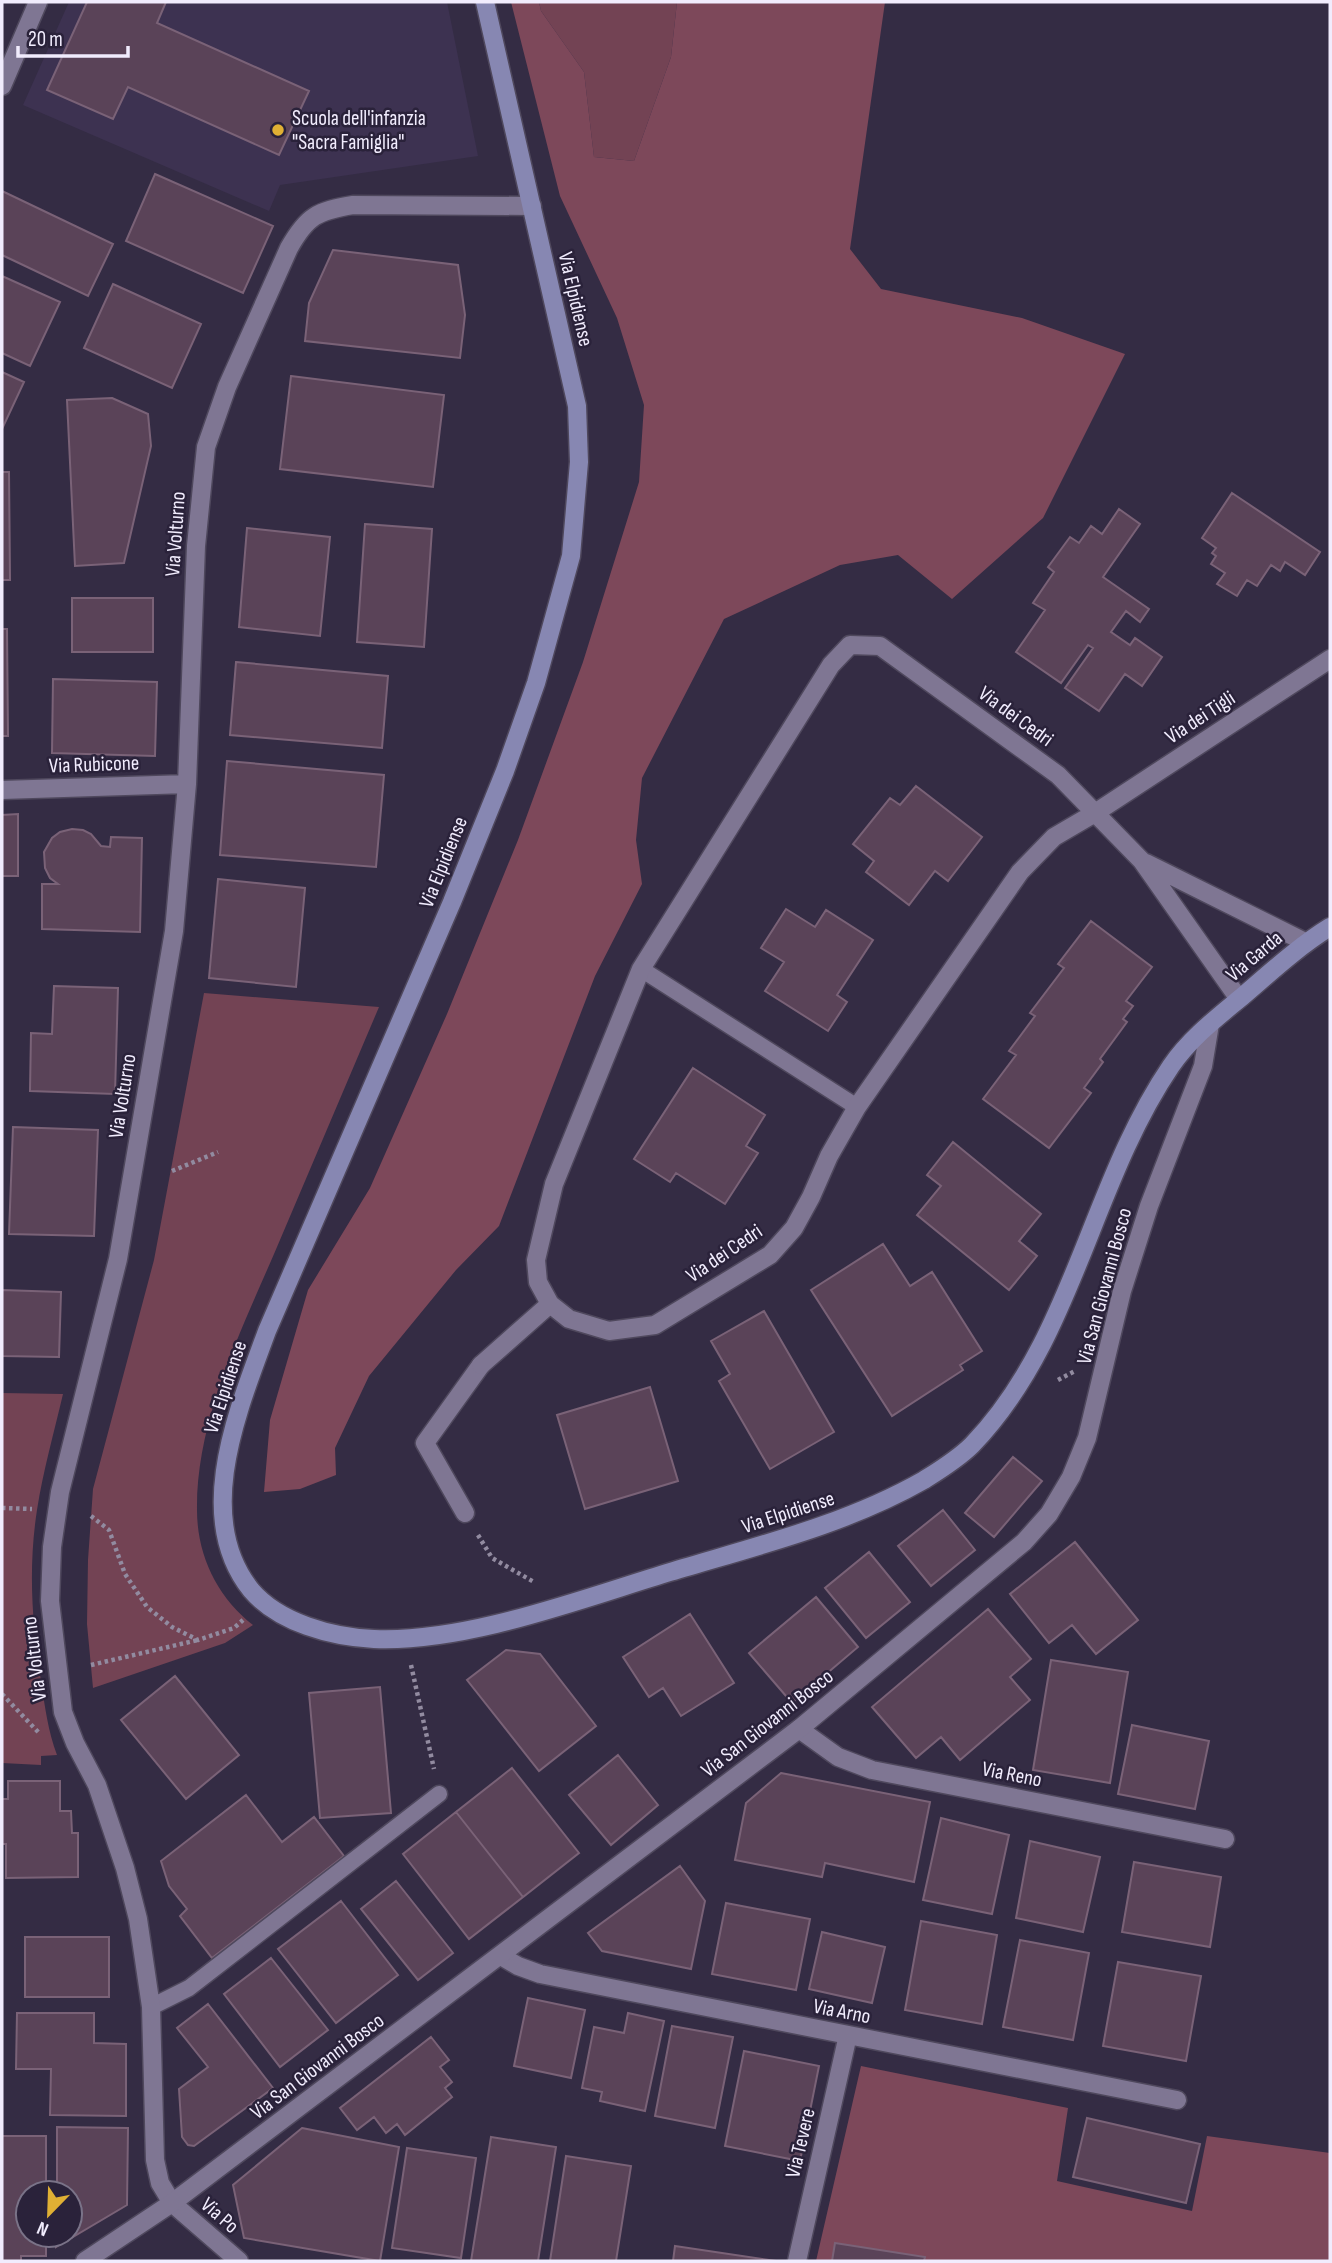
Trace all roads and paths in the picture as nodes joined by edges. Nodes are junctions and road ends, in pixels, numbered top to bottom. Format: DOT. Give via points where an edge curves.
graph roads {
  1 [pos="38,2"];
  2 [pos="485,2"];
  3 [pos="2,86"];
  4 [pos="532,206"];
  5 [pos="1330,659"];
  6 [pos="187,785"];
  7 [pos="2,790"];
  8 [pos="1095,813"];
  9 [pos="1142,861"];
  10 [pos="1330,927"];
  11 [pos="1305,942"];
  12 [pos="641,969"];
  13 [pos="1239,999"];
  14 [pos="1210,1024"];
  15 [pos="857,1107"];
  16 [pos="218,1152"];
  17 [pos="172,1171"];
  18 [pos="550,1304"];
  19 [pos="1082,1367"];
  20 [pos="1058,1380"];
  21 [pos="2,1508"];
  22 [pos="37,1510"];
  23 [pos="465,1513"];
  24 [pos="91,1516"];
  25 [pos="492,1558"];
  26 [pos="534,1582"];
  27 [pos="245,1619"];
  28 [pos="198,1640"];
  29 [pos="410,1657"];
  30 [pos="91,1665"];
  31 [pos="2,1694"];
  32 [pos="799,1729"];
  33 [pos="49,1734"];
  34 [pos="439,1794"];
  35 [pos="1225,1839"];
  36 [pos="501,1956"];
  37 [pos="151,2007"];
  38 [pos="848,2035"];
  39 [pos="1177,2100"];
  40 [pos="172,2203"];
  41 [pos="85,2261"];
  42 [pos="239,2261"];
  43 [pos="797,2261"];
  1 -- 3 [label="street"];
  2 -- 4 [label="main road, Via Elpidiense"];
  4 -- 6 [label="street, Via Volturno" via="353,205 332,208 301,226 227,387 206,447 196,546"];
  4 -- 14 [label="main road, Via Elpidiense" via="577,406 579,462 571,556 536,683 505,771 241,1401 222,1485 224,1517 231,1552 254,1593 287,1616 339,1635 416,1638 471,1629 808,1531 902,1492 938,1471 967,1451 1024,1379 1041,1350 1141,1118 1173,1063"];
  5 -- 8 [label="street, Via dei Tigli"];
  6 -- 7 [label="street, Via Rubicone"];
  6 -- 37 [label="street, Via Volturno" via="174,931 118,1259 60,1492 50,1601 63,1712 97,1785 125,1868"];
  8 -- 9 [label="street"];
  8 -- 12 [label="street, Via dei Cedri" via="1058,775 880,646 850,645 831,665"];
  8 -- 15 [label="street, Via dei Cedri" via="1054,837 1020,872"];
  9 -- 11 [label="street"];
  9 -- 13 [label="street"];
  10 -- 11 [label="main road, Via Garda"];
  11 -- 13 [label="main road, Via Garda"];
  12 -- 15 [label="lane"];
  12 -- 18 [label="street, Via dei Cedri" via="554,1184 536,1261 538,1282"];
  13 -- 14 [label="main road, Via Garda"];
  14 -- 32 [label="street, Via San Giovanni Bosco" via="1203,1066 1122,1291 1099,1395 1072,1477 1024,1542"];
  15 -- 18 [label="street, Via dei Cedri" via="794,1228 770,1255 655,1325 609,1331 569,1319"];
  16 -- 17 [label="path"];
  18 -- 23 [label="street" via="481,1365 425,1443"];
  19 -- 20 [label="path"];
  21 -- 22 [label="path"];
  24 -- 28 [label="path" via="109,1531 125,1574 147,1607"];
  25 -- 26 [label="path"];
  27 -- 28 [label="path"];
  28 -- 30 [label="path"];
  29 -- 34 [label="path"];
  31 -- 33 [label="path" via="41,1735"];
  32 -- 35 [label="street, Via Reno" via="838,1757 872,1770"];
  32 -- 36 [label="street, Via San Giovanni Bosco"];
  34 -- 37 [label="lane" via="189,1988"];
  36 -- 38 [label="street, Via Arno" via="540,1974"];
  36 -- 40 [label="street, Via San Giovanni Bosco"];
  37 -- 40 [label="street, Via Volturno" via="155,2160 160,2183"];
  38 -- 39 [label="street, Via Arno"];
  38 -- 43 [label="street, Via Tevere"];
  40 -- 41 [label="street, Via San Giovanni Bosco"];
  40 -- 42 [label="street, Via Po"];
}
